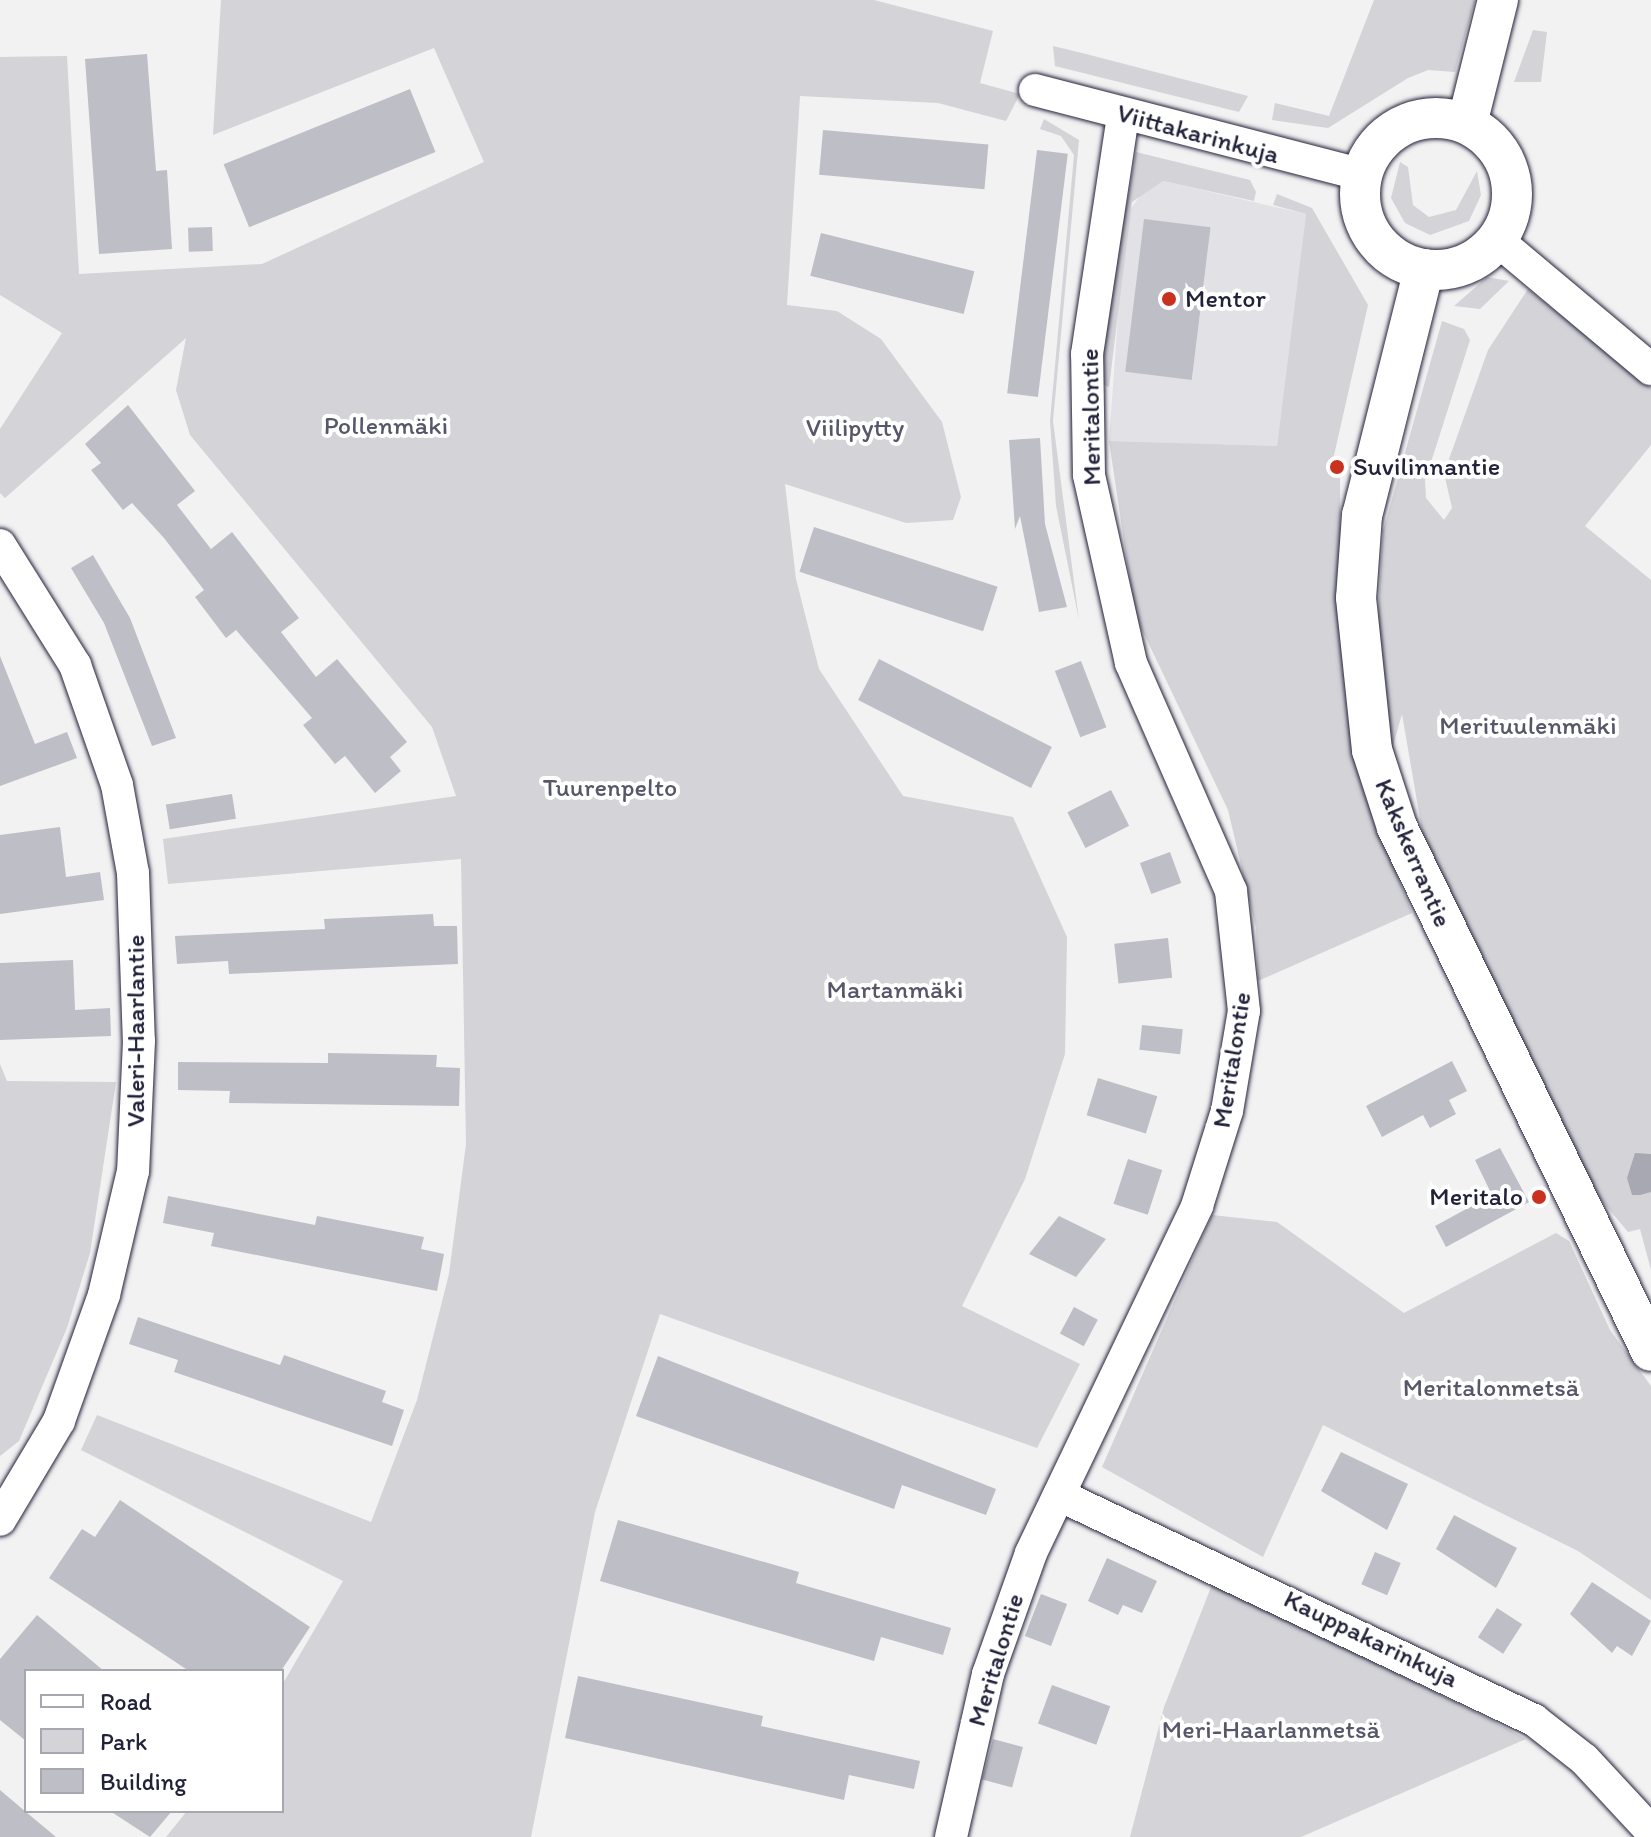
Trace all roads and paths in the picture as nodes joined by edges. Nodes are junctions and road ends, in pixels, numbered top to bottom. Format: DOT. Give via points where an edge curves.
graph roads {
  1 [pos="1498,0"];
  2 [pos="1035,90"];
  3 [pos="1123,116"];
  4 [pos="1467,124"];
  5 [pos="1363,175"];
  6 [pos="1497,240"];
  7 [pos="1424,269"];
  8 [pos="1651,369"];
  9 [pos="0,545"];
  10 [pos="1651,1351"];
  11 [pos="1059,1495"];
  12 [pos="0,1520"];
  13 [pos="1651,1831"];
  14 [pos="951,1837"];
  1 -- 4 [label="street"];
  2 -- 3 [label="street, Viittakarinkuja"];
  3 -- 5 [label="street, Viittakarinkuja"];
  3 -- 11 [label="street, Meritalontie" via="1087,354 1089,475 1131,663 1231,891 1244,1011 1227,1111 1187,1233"];
  4 -- 5 [label="street" via="1431,118 1396,129"];
  4 -- 6 [label="street" via="1495,145 1511,179 1510,215"];
  5 -- 7 [label="street" via="1361,208 1376,242"];
  6 -- 7 [label="street" via="1460,267"];
  6 -- 8 [label="street"];
  7 -- 10 [label="street, Kakskerrantie" via="1362,515 1356,598 1372,750 1397,827"];
  9 -- 12 [label="street, Valeri-Haarlantie" via="75,665 117,785 133,873 139,1041 133,1171 108,1282 59,1421"];
  11 -- 13 [label="street, Kauppakarinkuja" via="1534,1720 1584,1759"];
  11 -- 14 [label="street, Meritalontie" via="988,1674"];
}
